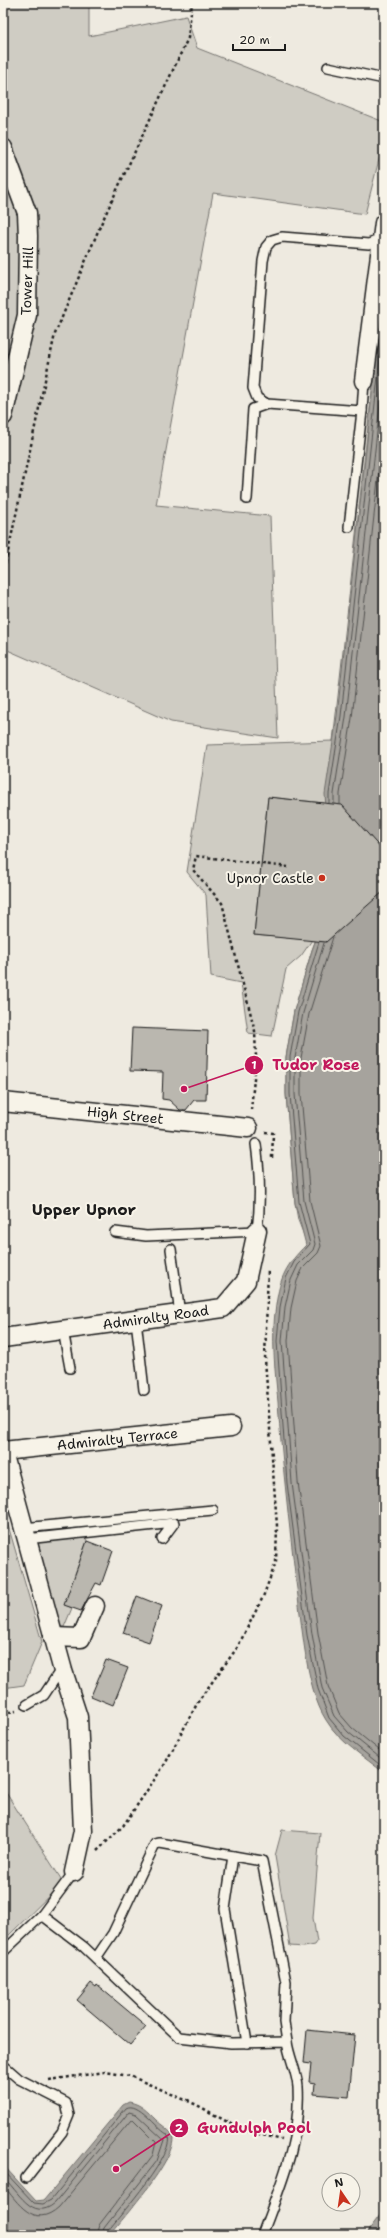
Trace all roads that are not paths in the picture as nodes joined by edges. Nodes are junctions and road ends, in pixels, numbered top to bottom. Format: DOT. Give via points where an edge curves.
graph roads {
  1 [pos="328,67"];
  2 [pos="384,79"];
  3 [pos="3,148"];
  4 [pos="382,231"];
  5 [pos="364,381"];
  6 [pos="267,404"];
  7 [pos="362,411"];
  8 [pos="3,416"];
  9 [pos="246,498"];
  10 [pos="349,527"];
  11 [pos="3,1102"];
  12 [pos="252,1136"];
  13 [pos="257,1231"];
  14 [pos="115,1232"];
  15 [pos="171,1249"];
  16 [pos="180,1314"];
  17 [pos="136,1320"];
  18 [pos="63,1330"];
  19 [pos="3,1338"];
  20 [pos="70,1368"];
  21 [pos="144,1390"];
  22 [pos="232,1427"];
  23 [pos="3,1451"];
  24 [pos="213,1510"];
  25 [pos="24,1533"];
  26 [pos="162,1539"];
  27 [pos="95,1606"];
  28 [pos="53,1637"];
  29 [pos="62,1668"];
  30 [pos="27,1705"];
  31 [pos="233,1856"];
  32 [pos="74,1872"];
  33 [pos="42,1915"];
  34 [pos="3,1952"];
  35 [pos="96,1958"];
  36 [pos="287,2042"];
  37 [pos="247,2043"];
  38 [pos="3,2065"];
  39 [pos="26,2178"];
  40 [pos="262,2235"];
  1 -- 2 [label="lane"];
  3 -- 8 [label="street, Tower Hill" via="27,213 28,236 27,315"];
  4 -- 5 [label="street"];
  4 -- 6 [label="lane" via="369,244 282,237 272,240 266,247 254,388 257,398"];
  5 -- 7 [label="lane"];
  6 -- 7 [label="lane"];
  6 -- 9 [label="lane" via="253,409"];
  7 -- 10 [label="lane"];
  11 -- 12 [label="street, High Street"];
  12 -- 13 [label="lane" via="259,1166 260,1204"];
  13 -- 14 [label="lane" via="146,1236"];
  13 -- 16 [label="street, Admiralty Road" via="246,1281 223,1308"];
  15 -- 16 [label="lane"];
  16 -- 17 [label="street, Admiralty Road"];
  17 -- 18 [label="street, Admiralty Road"];
  17 -- 21 [label="lane"];
  18 -- 19 [label="street, Admiralty Road"];
  18 -- 20 [label="lane"];
  22 -- 23 [label="street, Admiralty Terrace"];
  23 -- 25 [label="street"];
  24 -- 25 [label="lane"];
  25 -- 26 [label="lane" via="174,1523"];
  25 -- 28 [label="street"];
  27 -- 28 [label="street" via="81,1638"];
  28 -- 29 [label="street"];
  29 -- 30 [label="lane" via="44,1695"];
  29 -- 32 [label="street" via="78,1717 80,1738 83,1832"];
  31 -- 35 [label="lane" via="155,1844 114,1933"];
  31 -- 36 [label="lane" via="261,1860 264,1864 286,1982 284,2022"];
  31 -- 37 [label="lane" via="225,1909"];
  32 -- 33 [label="lane"];
  33 -- 34 [label="lane"];
  33 -- 35 [label="lane"];
  35 -- 37 [label="lane" via="179,2037 201,2041"];
  36 -- 37 [label="lane"];
  36 -- 40 [label="lane" via="298,2087 297,2124 294,2143"];
  38 -- 39 [label="lane" via="19,2079 66,2104 69,2115 62,2132"];
}
